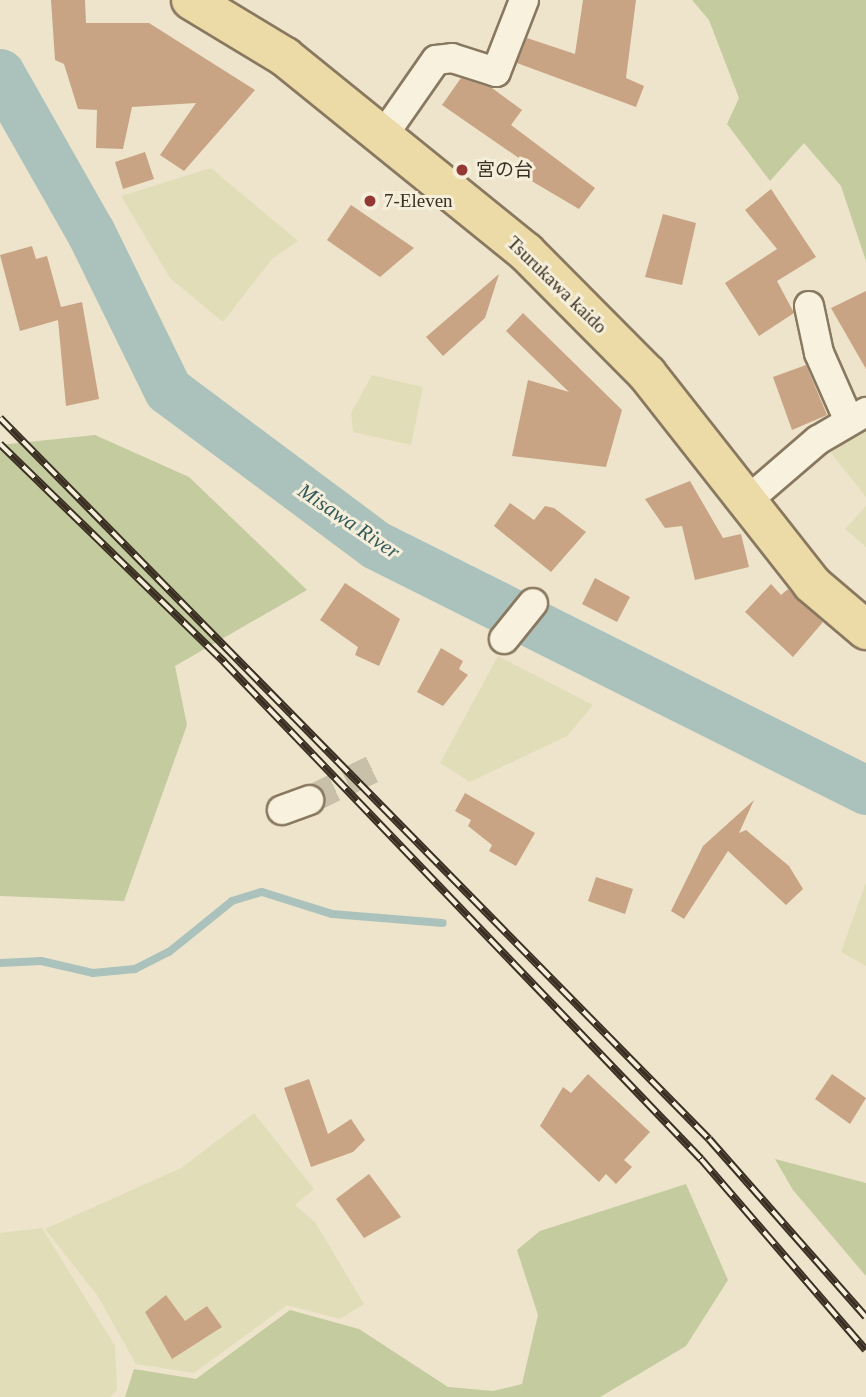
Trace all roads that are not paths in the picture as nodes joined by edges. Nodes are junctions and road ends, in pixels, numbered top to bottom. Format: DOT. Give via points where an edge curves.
graph roads {
  1 [pos="191,0"];
  2 [pos="524,0"];
  3 [pos="385,133"];
  4 [pos="809,306"];
  5 [pos="857,417"];
  6 [pos="747,501"];
  7 [pos="533,603"];
  8 [pos="866,630"];
  9 [pos="504,639"];
  10 [pos="309,800"];
  11 [pos="282,810"];
  1 -- 3 [label="main road, Tsurukawa kaido" via="285,57"];
  2 -- 3 [label="street" via="496,72 452,58 436,60"];
  3 -- 6 [label="main road, Tsurukawa kaido" via="526,252 648,374"];
  4 -- 5 [label="street" via="819,353"];
  5 -- 6 [label="street"];
  6 -- 8 [label="main road, Tsurukawa kaido" via="812,584"];
  7 -- 9 [label="street"];
  10 -- 11 [label="street"];
}
